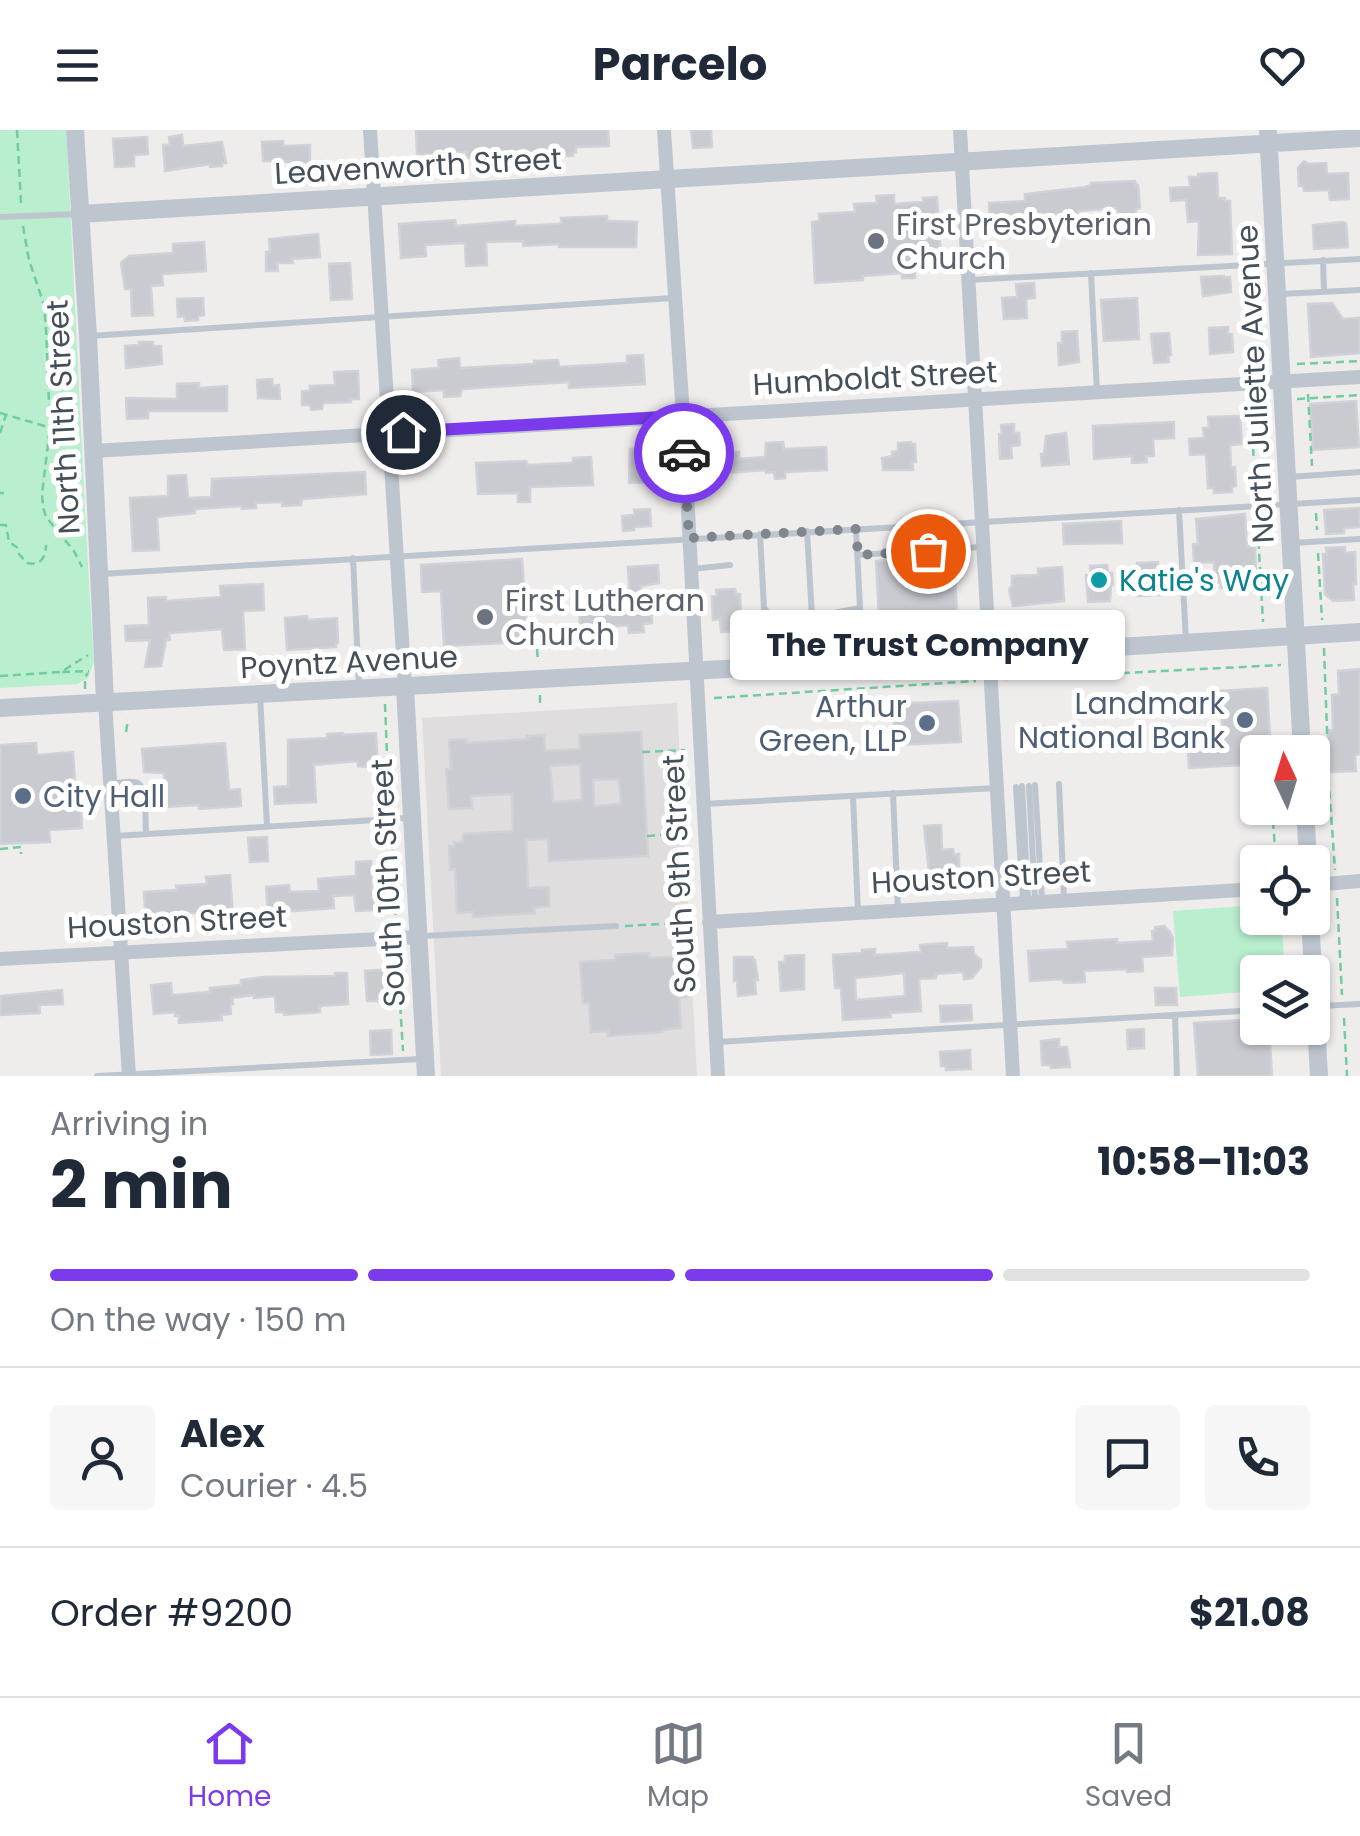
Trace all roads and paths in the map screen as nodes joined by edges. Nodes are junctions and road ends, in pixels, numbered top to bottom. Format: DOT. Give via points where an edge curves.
graph roads {
  1 [pos="17,130"];
  2 [pos="75,130"];
  3 [pos="370,130"];
  4 [pos="664,130"];
  5 [pos="960,130"];
  6 [pos="1268,136"];
  7 [pos="1360,138"];
  8 [pos="961,161"];
  9 [pos="666,178"];
  10 [pos="373,197"];
  11 [pos="79,214"];
  12 [pos="22,216"];
  13 [pos="0,218"];
  14 [pos="1360,259"];
  15 [pos="1322,260"];
  16 [pos="1276,263"];
  17 [pos="1091,273"];
  18 [pos="968,280"];
  19 [pos="1360,290"];
  20 [pos="1324,292"];
  21 [pos="1277,294"];
  22 [pos="674,298"];
  23 [pos="380,316"];
  24 [pos="88,336"];
  25 [pos="1360,360"];
  26 [pos="1292,364"];
  27 [pos="1360,377"];
  28 [pos="1282,382"];
  29 [pos="1097,392"];
  30 [pos="1250,394"];
  31 [pos="1360,395"];
  32 [pos="974,400"];
  33 [pos="1294,400"];
  34 [pos="0,412"];
  35 [pos="6,414"];
  36 [pos="682,416"];
  37 [pos="50,427"];
  38 [pos="0,433"];
  39 [pos="388,433"];
  40 [pos="93,443"];
  41 [pos="1360,472"];
  42 [pos="1287,477"];
  43 [pos="1360,500"];
  44 [pos="1289,503"];
  45 [pos="1256,505"];
  46 [pos="1179,510"];
  47 [pos="981,522"];
  48 [pos="0,525"];
  49 [pos="856,529"];
  50 [pos="808,531"];
  51 [pos="760,534"];
  52 [pos="689,538"];
  53 [pos="1360,540"];
  54 [pos="1291,543"];
  55 [pos="46,544"];
  56 [pos="982,547"];
  57 [pos="396,555"];
  58 [pos="858,555"];
  59 [pos="353,558"];
  60 [pos="730,565"];
  61 [pos="691,568"];
  62 [pos="92,576"];
  63 [pos="692,596"];
  64 [pos="652,600"];
  65 [pos="1322,604"];
  66 [pos="860,608"];
  67 [pos="812,616"];
  68 [pos="773,618"];
  69 [pos="1360,632"];
  70 [pos="1323,634"];
  71 [pos="1296,636"];
  72 [pos="1264,638"];
  73 [pos="1186,642"];
  74 [pos="88,654"];
  75 [pos="988,655"];
  76 [pos="382,658"];
  77 [pos="862,661"];
  78 [pos="776,665"];
  79 [pos="1298,665"];
  80 [pos="696,669"];
  81 [pos="93,670"];
  82 [pos="61,672"];
  83 [pos="0,676"];
  84 [pos="1004,679"];
  85 [pos="977,681"];
  86 [pos="405,687"];
  87 [pos="384,688"];
  88 [pos="360,689"];
  89 [pos="260,694"];
  90 [pos="712,698"];
  91 [pos="106,702"];
  92 [pos="0,708"];
  93 [pos="128,724"];
  94 [pos="126,732"];
  95 [pos="1301,735"];
  96 [pos="699,749"];
  97 [pos="642,752"];
  98 [pos="111,783"];
  99 [pos="1058,784"];
  100 [pos="998,788"];
  101 [pos="893,793"];
  102 [pos="853,796"];
  103 [pos="702,804"];
  104 [pos="412,818"];
  105 [pos="390,820"];
  106 [pos="268,826"];
  107 [pos="704,832"];
  108 [pos="146,833"];
  109 [pos="114,836"];
  110 [pos="647,836"];
  111 [pos="0,849"];
  112 [pos="21,854"];
  113 [pos="1360,882"];
  114 [pos="1330,884"];
  115 [pos="1336,884"];
  116 [pos="1240,890"];
  117 [pos="1064,900"];
  118 [pos="1032,902"];
  119 [pos="1002,904"];
  120 [pos="898,910"];
  121 [pos="858,912"];
  122 [pos="709,922"];
  123 [pos="616,926"];
  124 [pos="418,937"];
  125 [pos="397,938"];
  126 [pos="121,952"];
  127 [pos="0,959"];
  128 [pos="1360,1004"];
  129 [pos="1330,1005"];
  130 [pos="1343,1005"];
  131 [pos="1240,1011"];
  132 [pos="1175,1015"];
  133 [pos="1010,1026"];
  134 [pos="716,1042"];
  135 [pos="1317,1045"];
  136 [pos="404,1060"];
  137 [pos="425,1067"];
  138 [pos="129,1075"];
  139 [pos="98,1076"];
  140 [pos="718,1076"];
  141 [pos="1013,1076"];
  142 [pos="1177,1076"];
  143 [pos="1320,1076"];
  144 [pos="1348,1076"];
  1 -- 12 [label="path"];
  2 -- 11 [label="street, North 11th Street"];
  3 -- 10 [label="street"];
  4 -- 9 [label="street, South 9th Street"];
  5 -- 8 [label="street"];
  6 -- 7 [label="street, Leavenworth Street"];
  6 -- 8 [label="street, Leavenworth Street"];
  6 -- 16 [label="street, North Juliette Avenue"];
  8 -- 9 [label="street, Leavenworth Street"];
  8 -- 18 [label="street"];
  9 -- 10 [label="street, Leavenworth Street"];
  9 -- 22 [label="street, South 9th Street"];
  10 -- 11 [label="street, Leavenworth Street"];
  10 -- 23 [label="street"];
  11 -- 12 [label="lane"];
  11 -- 24 [label="street, North 11th Street"];
  12 -- 13 [label="lane"];
  12 -- 37 [label="path" via="44,305"];
  14 -- 15 [label="lane"];
  15 -- 16 [label="lane"];
  15 -- 20 [label="lane"];
  16 -- 17 [label="lane"];
  16 -- 21 [label="street, North Juliette Avenue"];
  17 -- 18 [label="lane"];
  17 -- 29 [label="lane"];
  18 -- 32 [label="street"];
  19 -- 20 [label="lane"];
  20 -- 21 [label="lane"];
  21 -- 28 [label="street, North Juliette Avenue"];
  22 -- 23 [label="lane"];
  22 -- 36 [label="street, South 9th Street"];
  23 -- 24 [label="lane"];
  23 -- 39 [label="street"];
  24 -- 40 [label="street, North 11th Street"];
  25 -- 26 [label="path"];
  27 -- 28 [label="street, Humboldt Street"];
  28 -- 29 [label="street, Humboldt Street"];
  28 -- 42 [label="street, North Juliette Avenue"];
  29 -- 32 [label="street, Humboldt Street"];
  30 -- 45 [label="path"];
  31 -- 33 [label="path"];
  32 -- 36 [label="street, Humboldt Street"];
  32 -- 47 [label="street"];
  34 -- 35 [label="path"];
  35 -- 37 [label="path"];
  35 -- 38 [label="path"];
  36 -- 39 [label="street, Humboldt Street"];
  36 -- 52 [label="street, South 9th Street"];
  37 -- 40 [label="path"];
  37 -- 62 [label="path" via="43,507"];
  39 -- 40 [label="street, Humboldt Street"];
  39 -- 57 [label="street"];
  40 -- 62 [label="street, North 11th Street"];
  41 -- 42 [label="lane"];
  42 -- 44 [label="street, North Juliette Avenue"];
  43 -- 44 [label="lane"];
  44 -- 45 [label="lane"];
  44 -- 54 [label="street, North Juliette Avenue"];
  45 -- 46 [label="lane"];
  45 -- 72 [label="path"];
  46 -- 47 [label="lane"];
  46 -- 73 [label="lane"];
  47 -- 49 [label="lane"];
  47 -- 56 [label="street"];
  48 -- 55 [label="path" via="6,524 9,542 27,563 42,561"];
  49 -- 50 [label="lane"];
  49 -- 58 [label="lane"];
  50 -- 51 [label="lane"];
  50 -- 67 [label="lane"];
  51 -- 52 [label="lane"];
  51 -- 68 [label="lane" via="764,608"];
  52 -- 57 [label="lane"];
  52 -- 61 [label="street, South 9th Street"];
  53 -- 54 [label="lane"];
  54 -- 71 [label="street, North Juliette Avenue"];
  56 -- 58 [label="lane"];
  56 -- 75 [label="street"];
  57 -- 59 [label="lane"];
  57 -- 86 [label="street"];
  58 -- 66 [label="lane"];
  59 -- 62 [label="lane"];
  59 -- 88 [label="lane"];
  60 -- 61 [label="lane"];
  61 -- 63 [label="street, South 9th Street"];
  62 -- 91 [label="street, North 11th Street"];
  63 -- 64 [label="lane"];
  63 -- 80 [label="street, South 9th Street"];
  65 -- 70 [label="path"];
  66 -- 67 [label="lane"];
  66 -- 77 [label="lane"];
  67 -- 68 [label="lane"];
  68 -- 78 [label="lane"];
  69 -- 70 [label="street, Poyntz Avenue"];
  70 -- 71 [label="street, Poyntz Avenue"];
  70 -- 115 [label="path"];
  71 -- 72 [label="street, Poyntz Avenue"];
  71 -- 79 [label="street, North Juliette Avenue"];
  72 -- 73 [label="street, Poyntz Avenue"];
  73 -- 75 [label="street, Poyntz Avenue"];
  74 -- 82 [label="path"];
  75 -- 77 [label="street, Poyntz Avenue"];
  75 -- 100 [label="street"];
  76 -- 87 [label="path"];
  77 -- 78 [label="street, Poyntz Avenue"];
  78 -- 80 [label="street, Poyntz Avenue"];
  79 -- 84 [label="path"];
  79 -- 95 [label="street, North Juliette Avenue"];
  80 -- 86 [label="street, Poyntz Avenue"];
  80 -- 96 [label="street, South 9th Street"];
  81 -- 82 [label="path"];
  82 -- 83 [label="path"];
  85 -- 90 [label="path"];
  86 -- 87 [label="street, Poyntz Avenue"];
  86 -- 104 [label="street, South 10th Street"];
  87 -- 88 [label="street, Poyntz Avenue"];
  87 -- 105 [label="path"];
  88 -- 89 [label="street, Poyntz Avenue"];
  89 -- 91 [label="street, Poyntz Avenue"];
  89 -- 106 [label="lane"];
  91 -- 92 [label="street, Poyntz Avenue"];
  91 -- 98 [label="street"];
  93 -- 94 [label="path"];
  96 -- 97 [label="path"];
  96 -- 103 [label="street, South 9th Street"];
  98 -- 108 [label="lane" via="140,785"];
  98 -- 109 [label="street"];
  99 -- 117 [label="lane"];
  100 -- 101 [label="lane"];
  100 -- 119 [label="street"];
  101 -- 102 [label="lane"];
  101 -- 120 [label="lane"];
  102 -- 103 [label="lane"];
  102 -- 121 [label="lane"];
  103 -- 107 [label="street, South 9th Street"];
  104 -- 105 [label="lane"];
  104 -- 124 [label="street, South 10th Street"];
  105 -- 106 [label="lane"];
  105 -- 125 [label="path"];
  106 -- 108 [label="lane"];
  107 -- 110 [label="path"];
  107 -- 122 [label="street, South 9th Street"];
  108 -- 109 [label="lane"];
  109 -- 126 [label="street"];
  111 -- 112 [label="path" via="21,847"];
  113 -- 115 [label="street"];
  114 -- 115 [label="street"];
  115 -- 130 [label="path"];
  116 -- 117 [label="street, Houston Street"];
  117 -- 118 [label="street, Houston Street"];
  118 -- 118 [label="lane" via="1025,786"];
  118 -- 119 [label="street, Houston Street"];
  119 -- 120 [label="street, Houston Street"];
  119 -- 133 [label="street"];
  120 -- 121 [label="street, Houston Street"];
  121 -- 122 [label="street, Houston Street"];
  122 -- 123 [label="path"];
  122 -- 134 [label="street, South 9th Street"];
  123 -- 124 [label="lane"];
  124 -- 125 [label="street, Houston Street"];
  124 -- 137 [label="street, South 10th Street"];
  125 -- 126 [label="street, Houston Street"];
  125 -- 136 [label="path"];
  126 -- 127 [label="street, Houston Street"];
  126 -- 138 [label="street"];
  128 -- 130 [label="lane"];
  129 -- 130 [label="lane"];
  130 -- 144 [label="path"];
  131 -- 132 [label="lane"];
  132 -- 133 [label="lane"];
  132 -- 142 [label="lane"];
  133 -- 134 [label="lane"];
  133 -- 141 [label="street"];
  134 -- 140 [label="street, South 9th Street"];
  135 -- 143 [label="street"];
  136 -- 137 [label="lane"];
  136 -- 138 [label="lane"];
  138 -- 139 [label="lane"];
}
